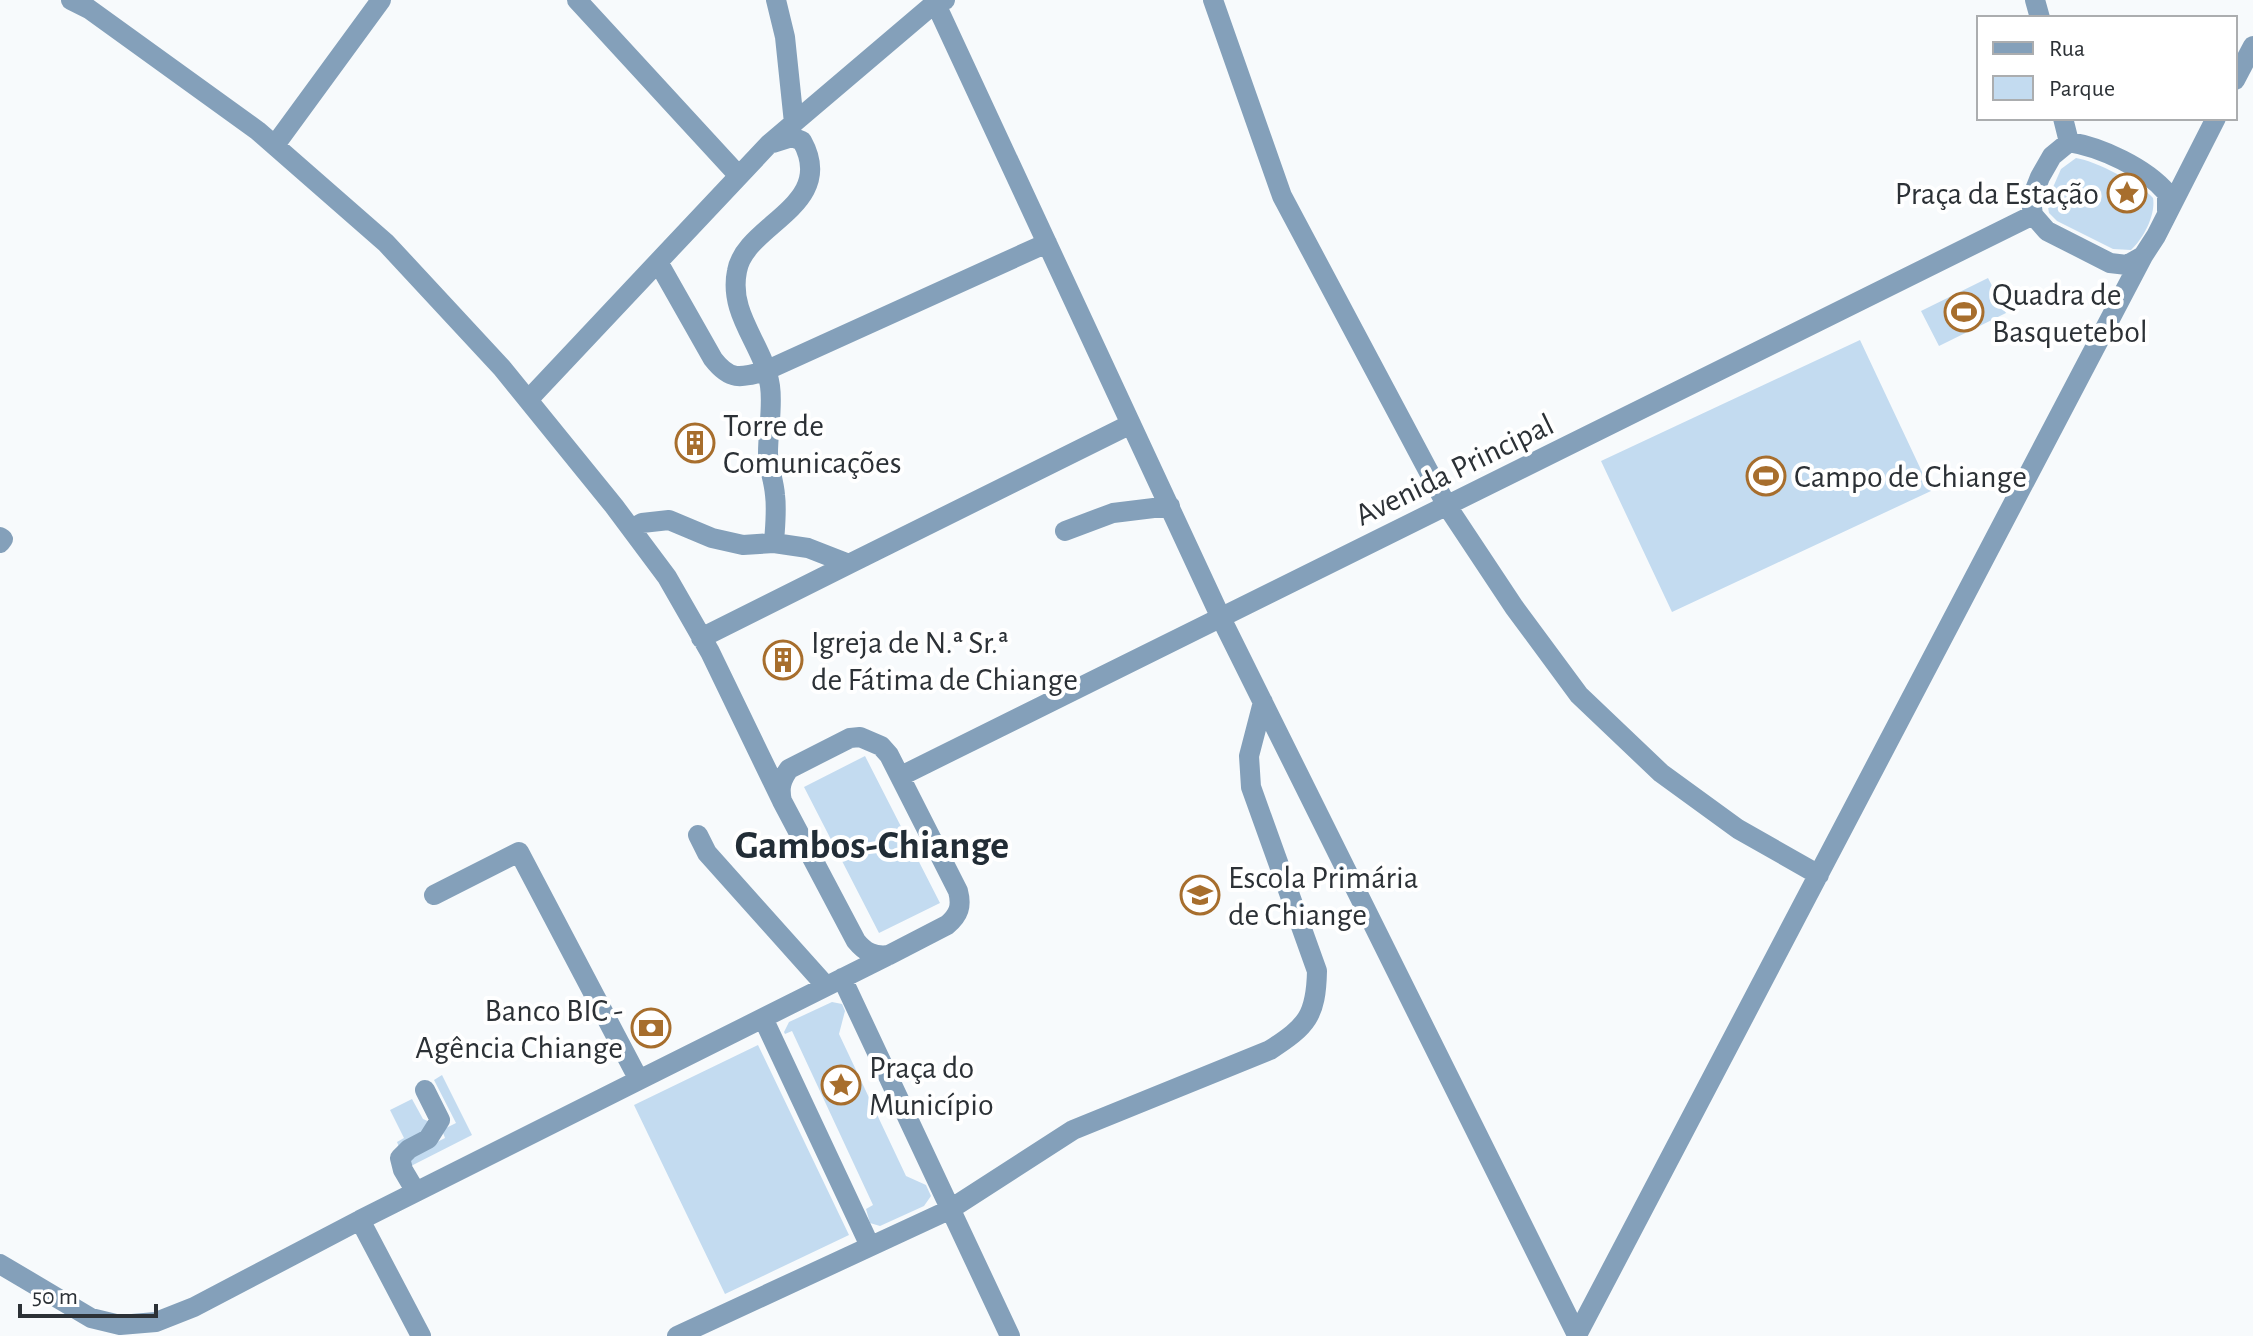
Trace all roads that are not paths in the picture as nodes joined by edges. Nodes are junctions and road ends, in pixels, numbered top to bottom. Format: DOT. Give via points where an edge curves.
graph roads {
  1 [pos="71,0"];
  2 [pos="381,0"];
  3 [pos="577,0"];
  4 [pos="776,0"];
  5 [pos="1213,0"];
  6 [pos="938,1"];
  7 [pos="2253,46"];
  8 [pos="2237,76"];
  9 [pos="2064,120"];
  10 [pos="2215,120"];
  11 [pos="794,123"];
  12 [pos="2069,142"];
  13 [pos="769,144"];
  14 [pos="275,145"];
  15 [pos="739,176"];
  16 [pos="2167,211"];
  17 [pos="2033,215"];
  18 [pos="1047,243"];
  19 [pos="2143,256"];
  20 [pos="658,262"];
  21 [pos="765,371"];
  22 [pos="528,400"];
  23 [pos="1131,424"];
  24 [pos="1170,506"];
  25 [pos="1447,506"];
  26 [pos="631,529"];
  27 [pos="1065,531"];
  28 [pos="0,537"];
  29 [pos="0,543"];
  30 [pos="774,543"];
  31 [pos="849,564"];
  32 [pos="1221,618"];
  33 [pos="701,638"];
  34 [pos="1263,702"];
  35 [pos="901,776"];
  36 [pos="782,801"];
  37 [pos="698,835"];
  38 [pos="1819,875"];
  39 [pos="434,895"];
  40 [pos="889,955"];
  41 [pos="834,982"];
  42 [pos="763,1018"];
  43 [pos="639,1080"];
  44 [pos="425,1090"];
  45 [pos="416,1192"];
  46 [pos="949,1210"];
  47 [pos="360,1220"];
  48 [pos="870,1246"];
  49 [pos="0,1264"];
  50 [pos="156,1322"];
  51 [pos="125,1336"];
  52 [pos="421,1336"];
  53 [pos="677,1336"];
  54 [pos="1010,1336"];
  1 -- 14 [label="street"];
  2 -- 14 [label="street"];
  3 -- 15 [label="street"];
  4 -- 11 [label="street"];
  5 -- 25 [label="street" via="1282,196"];
  6 -- 11 [label="street"];
  6 -- 18 [label="street"];
  7 -- 8 [label="street"];
  9 -- 12 [label="street"];
  10 -- 16 [label="street"];
  11 -- 13 [label="street"];
  12 -- 16 [label="street" via="2090,145 2155,178 2167,193"];
  12 -- 17 [label="street" via="2052,156 2040,177 2031,200"];
  13 -- 15 [label="street"];
  13 -- 21 [label="street" via="792,137 802,141 808,153 808,179 796,205 752,243 737,267 735,290 745,328"];
  14 -- 22 [label="street" via="386,243"];
  15 -- 20 [label="street"];
  16 -- 19 [label="street"];
  17 -- 19 [label="street" via="2047,231 2110,263 2127,265"];
  17 -- 25 [label="street, Avenida Principal"];
  18 -- 21 [label="street"];
  18 -- 23 [label="street"];
  19 -- 38 [label="street"];
  20 -- 21 [label="street" via="722,371 736,377"];
  20 -- 22 [label="street"];
  21 -- 30 [label="street" via="770,386"];
  22 -- 26 [label="street"];
  23 -- 24 [label="street"];
  23 -- 31 [label="street"];
  24 -- 27 [label="street" via="1113,513"];
  24 -- 32 [label="street"];
  25 -- 32 [label="street, Avenida Principal"];
  25 -- 38 [label="street" via="1579,695 1661,773 1738,829"];
  26 -- 30 [label="street" via="669,520 743,545"];
  26 -- 33 [label="street" via="667,577"];
  28 -- 29 [label="street"];
  30 -- 31 [label="street" via="808,548"];
  31 -- 33 [label="street"];
  32 -- 34 [label="street"];
  32 -- 35 [label="street, Avenida Principal"];
  33 -- 36 [label="street"];
  34 -- 38 [label="street" via="1577,1335"];
  34 -- 46 [label="street" via="1249,756 1251,787 1317,971 1317,997 1309,1017 1270,1050 1073,1130"];
  35 -- 36 [label="street" via="881,746 850,738 789,769 780,790"];
  35 -- 40 [label="street" via="961,901 947,925"];
  36 -- 40 [label="street" via="856,941 870,953"];
  37 -- 41 [label="street" via="707,853"];
  39 -- 43 [label="street" via="519,852"];
  40 -- 41 [label="street"];
  41 -- 42 [label="street"];
  41 -- 46 [label="street"];
  42 -- 43 [label="street"];
  42 -- 48 [label="street"];
  43 -- 45 [label="street"];
  44 -- 45 [label="street" via="440,1120 428,1139 400,1158"];
  45 -- 47 [label="street"];
  46 -- 48 [label="street"];
  46 -- 54 [label="street"];
  47 -- 50 [label="street"];
  47 -- 52 [label="street"];
  48 -- 53 [label="street"];
  49 -- 50 [label="street" via="91,1318 120,1325"];
  50 -- 51 [label="street"];
}
